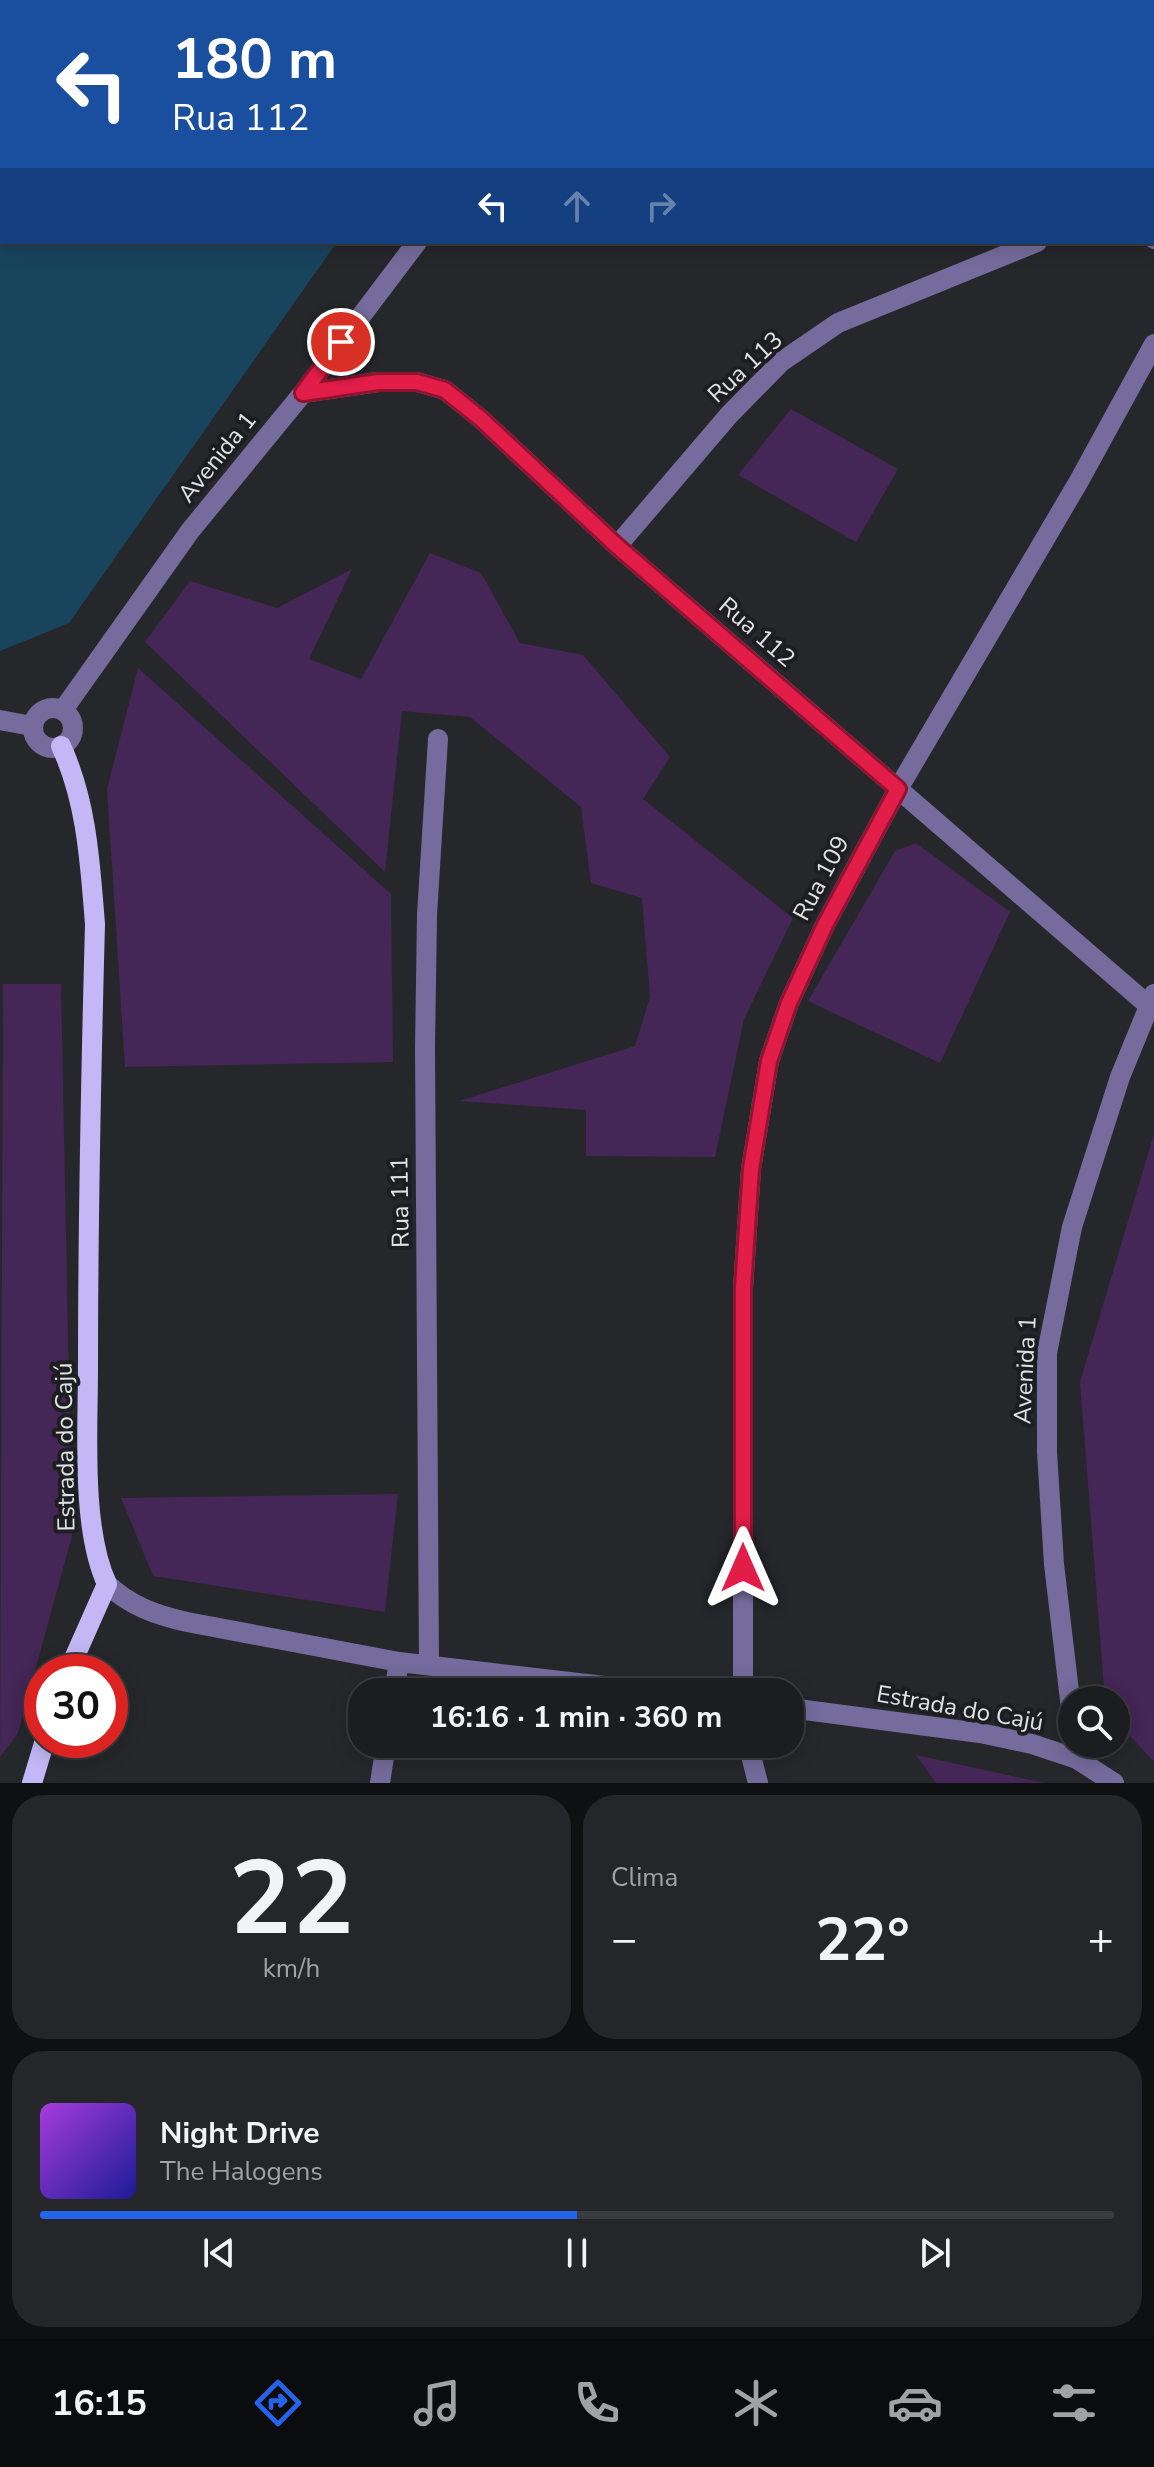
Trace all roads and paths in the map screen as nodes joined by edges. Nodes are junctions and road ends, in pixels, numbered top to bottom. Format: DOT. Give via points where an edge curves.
graph roads {
  1 [pos="415,244"];
  2 [pos="1032,244"];
  3 [pos="1154,344"];
  4 [pos="303,393"];
  5 [pos="617,546"];
  6 [pos="63,710"];
  7 [pos="0,720"];
  8 [pos="32,726"];
  9 [pos="438,739"];
  10 [pos="61,746"];
  11 [pos="898,789"];
  12 [pos="1151,999"];
  13 [pos="107,1584"];
  14 [pos="76,1654"];
  15 [pos="399,1662"];
  16 [pos="429,1665"];
  17 [pos="396,1678"];
  18 [pos="538,1678"];
  19 [pos="743,1678"];
  20 [pos="1068,1686"];
  21 [pos="804,1710"];
  22 [pos="1058,1748"];
  23 [pos="40,1758"];
  24 [pos="384,1758"];
  25 [pos="752,1758"];
  26 [pos="1084,1758"];
  27 [pos="32,1783"];
  28 [pos="380,1783"];
  29 [pos="758,1783"];
  30 [pos="1114,1783"];
  1 -- 4 [label="street, Avenida 1"];
  2 -- 5 [label="street, Rua 113" via="838,323 781,362"];
  3 -- 11 [label="street, Rua 109"];
  4 -- 5 [label="street, Rua 112" via="378,382 417,382 445,390"];
  4 -- 6 [label="street, Avenida 1" via="190,531"];
  5 -- 11 [label="street, Rua 112"];
  6 -- 8 [label="street" via="43,710"];
  6 -- 10 [label="street" via="73,726"];
  7 -- 8 [label="street"];
  8 -- 10 [label="street" via="41,744"];
  9 -- 16 [label="street, Rua 111" via="425,1048"];
  10 -- 13 [label="main road, Estrada do Cajú" via="83,815 95,924 88,1455 94,1545"];
  11 -- 12 [label="street, Rua 112"];
  11 -- 19 [label="street, Rua 109" via="819,938 769,1061 751,1169 743,1288"];
  12 -- 20 [label="street, Avenida 1" via="1072,1227 1047,1353 1054,1564"];
  13 -- 14 [label="main road"];
  13 -- 15 [label="street" via="135,1606 160,1616"];
  15 -- 16 [label="street"];
  15 -- 17 [label="street"];
  16 -- 18 [label="street"];
  21 -- 22 [label="street, Estrada do Cajú"];
  23 -- 27 [label="main road"];
  24 -- 28 [label="street"];
  25 -- 29 [label="street"];
  26 -- 30 [label="street, Estrada do Cajú"];
}
